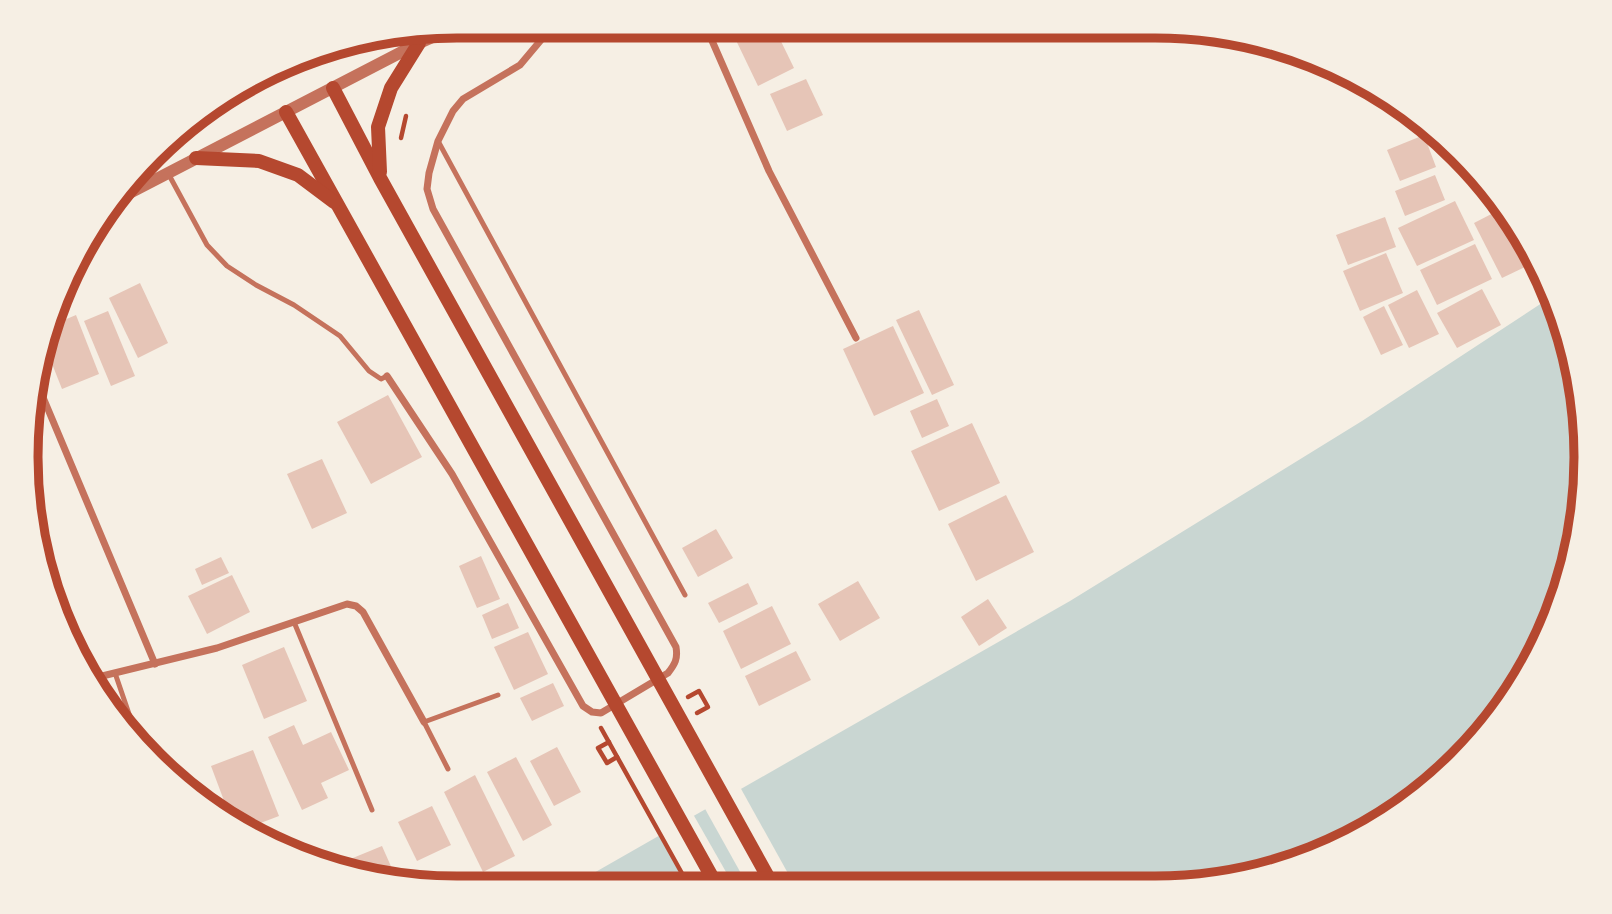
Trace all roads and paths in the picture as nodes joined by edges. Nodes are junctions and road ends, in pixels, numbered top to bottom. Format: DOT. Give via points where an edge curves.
graph roads {
  1 [pos="427,39"];
  2 [pos="541,39"];
  3 [pos="711,39"];
  4 [pos="419,43"];
  5 [pos="333,88"];
  6 [pos="286,112"];
  7 [pos="438,141"];
  8 [pos="196,158"];
  9 [pos="168,172"];
  10 [pos="380,178"];
  11 [pos="135,190"];
  12 [pos="338,205"];
  13 [pos="856,338"];
  14 [pos="387,376"];
  15 [pos="43,397"];
  16 [pos="685,594"];
  17 [pos="294,622"];
  18 [pos="155,664"];
  19 [pos="115,673"];
  20 [pos="101,676"];
  21 [pos="498,695"];
  22 [pos="687,698"];
  23 [pos="692,716"];
  24 [pos="131,719"];
  25 [pos="424,722"];
  26 [pos="624,754"];
  27 [pos="618,757"];
  28 [pos="618,757"];
  29 [pos="618,757"];
  30 [pos="618,757"];
  31 [pos="448,769"];
  32 [pos="372,810"];
  33 [pos="684,876"];
  34 [pos="711,876"];
  35 [pos="767,876"];
  1 -- 4 [label="street"];
  2 -- 7 [label="street" via="520,65 463,99"];
  3 -- 13 [label="street" via="769,171"];
  4 -- 5 [label="street"];
  4 -- 10 [label="main road" via="391,88 378,127"];
  5 -- 6 [label="street"];
  5 -- 10 [label="main road"];
  6 -- 8 [label="street"];
  6 -- 12 [label="main road"];
  7 -- 14 [label="street" via="427,189 433,209 676,647 675,664 668,673 601,713 583,706 452,474"];
  7 -- 16 [label="lane"];
  8 -- 9 [label="street"];
  8 -- 12 [label="main road" via="259,161 298,175"];
  9 -- 11 [label="street"];
  9 -- 14 [label="lane" via="208,245 227,266 294,304 340,336 369,371 381,379"];
  10 -- 35 [label="main road"];
  12 -- 34 [label="main road"];
  15 -- 18 [label="street"];
  17 -- 18 [label="street"];
  17 -- 25 [label="street" via="347,604 356,606"];
  17 -- 32 [label="lane"];
  18 -- 19 [label="street"];
  19 -- 20 [label="street"];
  19 -- 24 [label="lane"];
  21 -- 25 [label="lane"];
  22 -- 23 [label="path" via="699,691 708,707"];
  25 -- 31 [label="lane"];
  26 -- 27 [label="path"];
  28 -- 29 [label="path" via="607,763 598,748 609,742"];
  30 -- 33 [label="path"];
}
